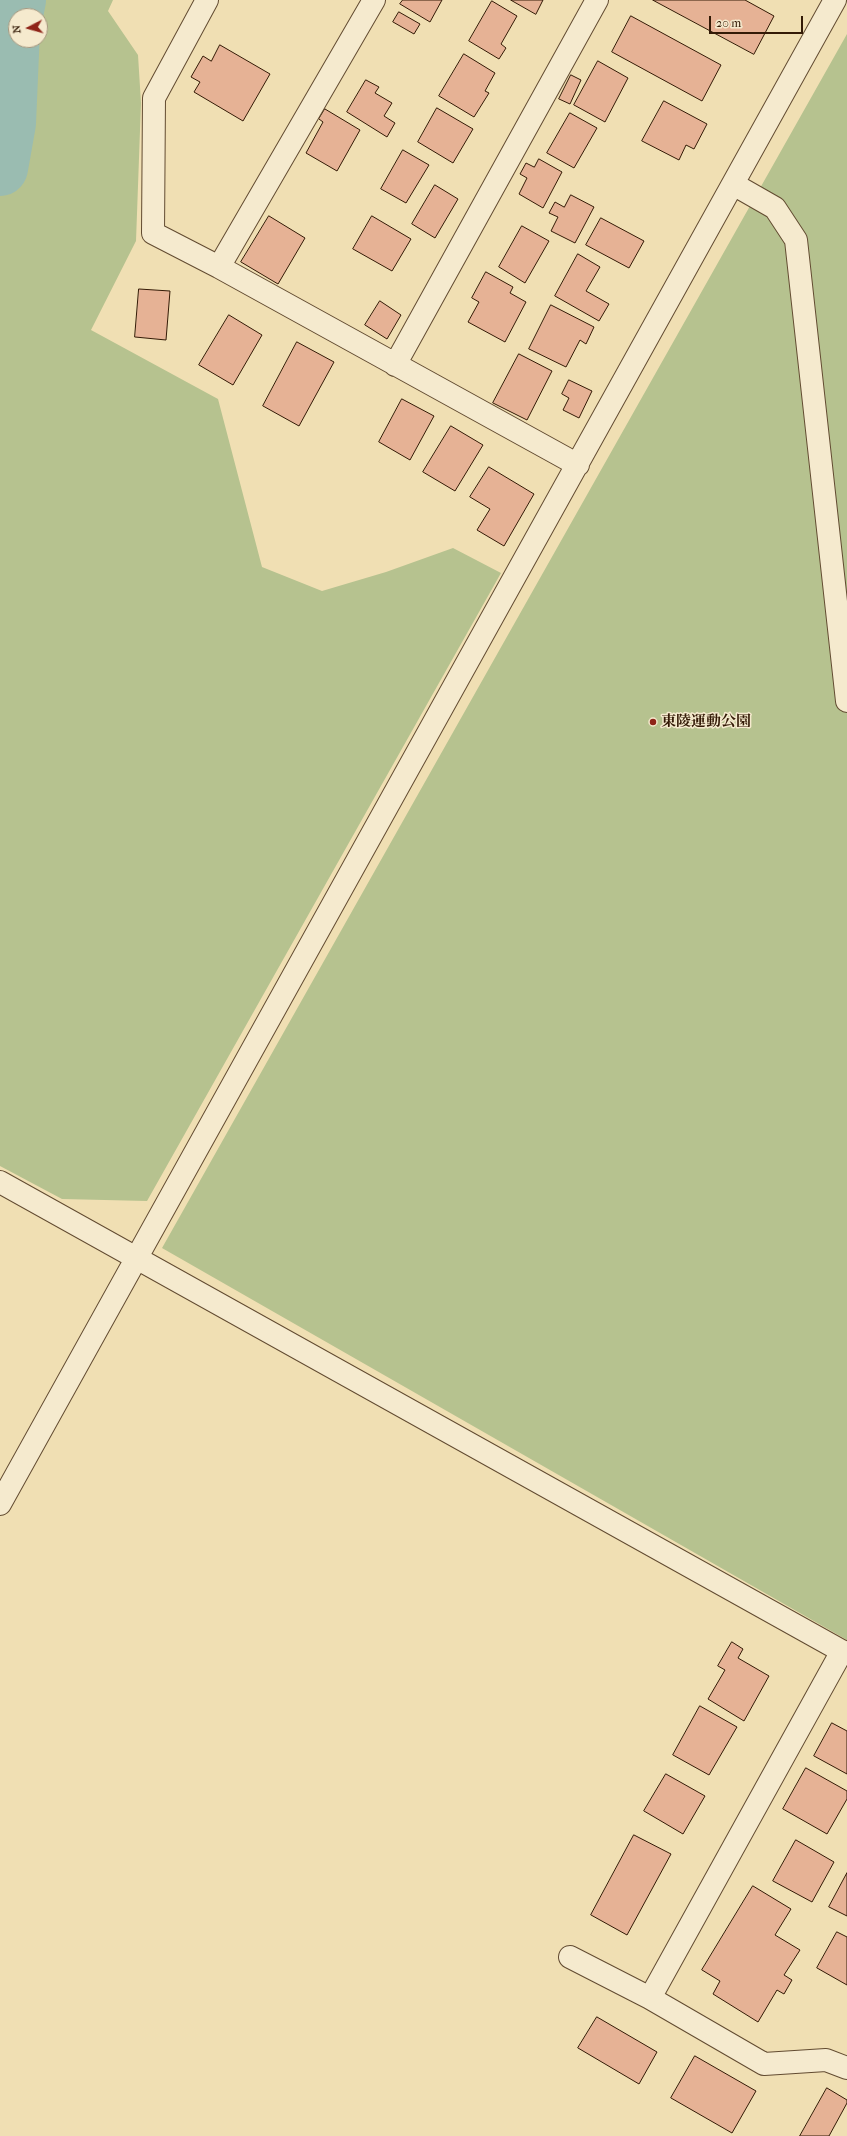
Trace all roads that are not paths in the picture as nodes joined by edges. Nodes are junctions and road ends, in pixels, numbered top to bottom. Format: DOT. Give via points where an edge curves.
graph roads {
  1 [pos="207,0"];
  2 [pos="374,0"];
  3 [pos="597,0"];
  4 [pos="828,2"];
  5 [pos="733,184"];
  6 [pos="219,267"];
  7 [pos="395,366"];
  8 [pos="578,465"];
  9 [pos="847,701"];
  10 [pos="0,1182"];
  11 [pos="137,1258"];
  12 [pos="0,1504"];
  13 [pos="844,1653"];
  14 [pos="570,1957"];
  15 [pos="650,1998"];
  16 [pos="847,2068"];
  1 -- 6 [label="street" via="154,98 153,234"];
  2 -- 6 [label="street"];
  3 -- 7 [label="street"];
  4 -- 5 [label="street"];
  5 -- 8 [label="street"];
  5 -- 9 [label="street" via="775,208 796,240"];
  6 -- 7 [label="street"];
  7 -- 8 [label="street"];
  8 -- 11 [label="street"];
  10 -- 11 [label="street"];
  11 -- 12 [label="street"];
  11 -- 13 [label="street"];
  13 -- 15 [label="street"];
  14 -- 15 [label="street"];
  15 -- 16 [label="street" via="764,2064 826,2060"];
}
